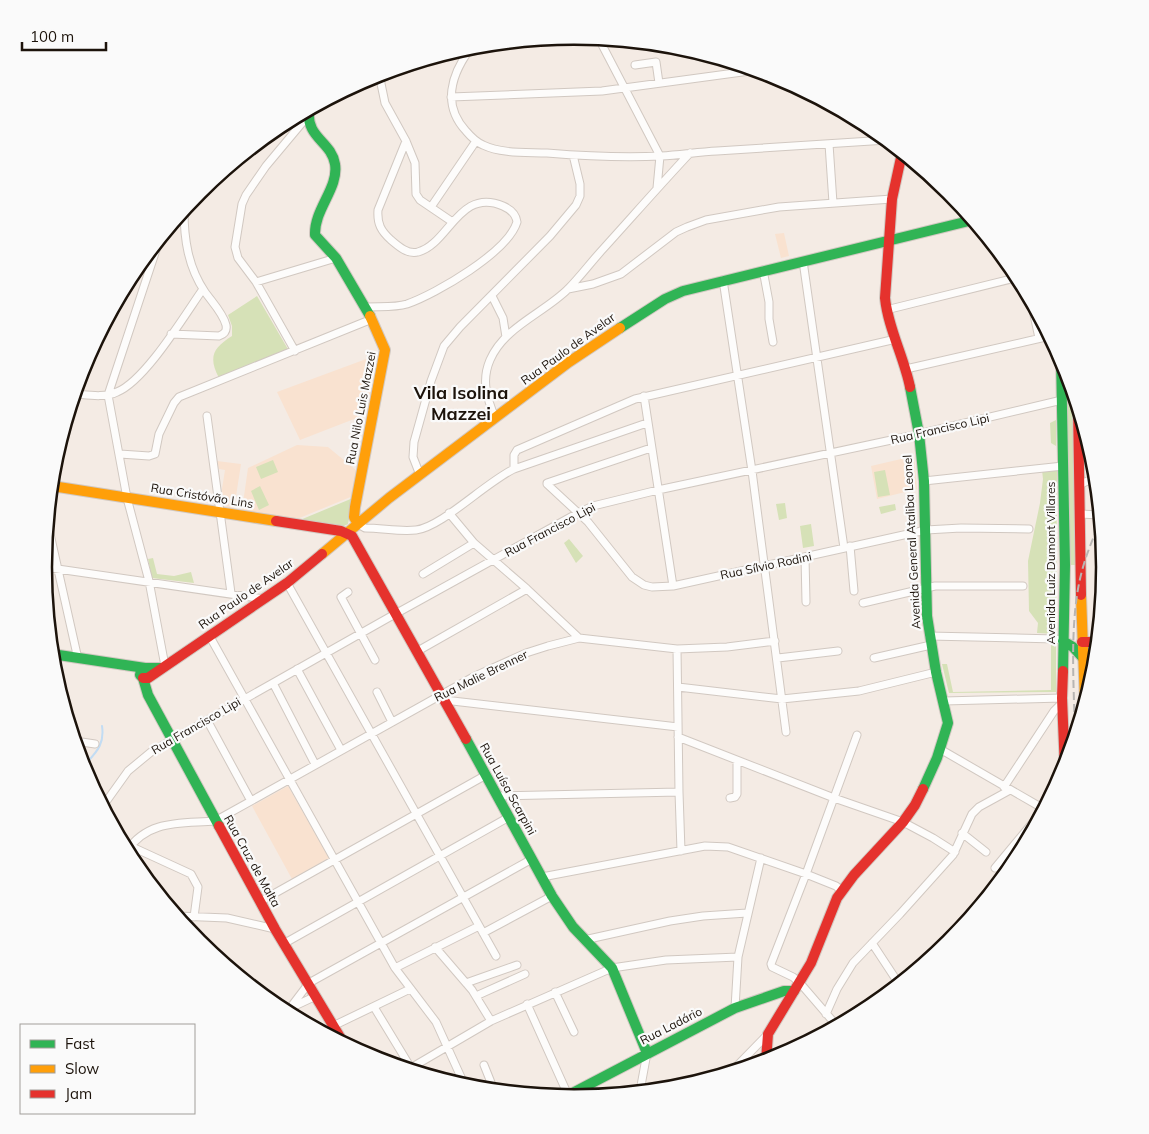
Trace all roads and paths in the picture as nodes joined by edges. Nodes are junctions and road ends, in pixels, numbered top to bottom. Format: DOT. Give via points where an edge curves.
graph roads {
  1 [pos="603,46"];
  2 [pos="466,57"];
  3 [pos="635,65"];
  4 [pos="740,72"];
  5 [pos="381,83"];
  6 [pos="659,83"];
  7 [pos="626,89"];
  8 [pos="451,97"];
  9 [pos="309,118"];
  10 [pos="300,124"];
  11 [pos="476,141"];
  12 [pos="876,141"];
  13 [pos="406,142"];
  14 [pos="829,144"];
  15 [pos="690,153"];
  16 [pos="573,155"];
  17 [pos="660,156"];
  18 [pos="900,160"];
  19 [pos="657,188"];
  20 [pos="892,199"];
  21 [pos="833,203"];
  22 [pos="431,208"];
  23 [pos="184,220"];
  24 [pos="452,221"];
  25 [pos="966,222"];
  26 [pos="888,240"];
  27 [pos="336,258"];
  28 [pos="153,259"];
  29 [pos="803,261"];
  30 [pos="763,270"];
  31 [pos="578,277"];
  32 [pos="1010,279"];
  33 [pos="722,280"];
  34 [pos="256,282"];
  35 [pos="587,285"];
  36 [pos="203,289"];
  37 [pos="568,289"];
  38 [pos="492,296"];
  39 [pos="365,307"];
  40 [pos="886,310"];
  41 [pos="372,319"];
  42 [pos="1037,324"];
  43 [pos="171,334"];
  44 [pos="506,337"];
  45 [pos="1044,337"];
  46 [pos="896,338"];
  47 [pos="1040,338"];
  48 [pos="773,342"];
  49 [pos="295,351"];
  50 [pos="817,357"];
  51 [pos="906,369"];
  52 [pos="737,376"];
  53 [pos="1062,379"];
  54 [pos="82,394"];
  55 [pos="108,395"];
  56 [pos="644,396"];
  57 [pos="1062,400"];
  58 [pos="207,416"];
  59 [pos="495,418"];
  60 [pos="647,423"];
  61 [pos="1078,430"];
  62 [pos="919,434"];
  63 [pos="651,448"];
  64 [pos="832,453"];
  65 [pos="120,454"];
  66 [pos="1064,466"];
  67 [pos="514,469"];
  68 [pos="752,471"];
  69 [pos="420,475"];
  70 [pos="1089,480"];
  71 [pos="924,481"];
  72 [pos="1079,485"];
  73 [pos="59,487"];
  74 [pos="658,490"];
  75 [pos="127,498"];
  76 [pos="220,511"];
  77 [pos="578,512"];
  78 [pos="449,513"];
  79 [pos="1080,514"];
  80 [pos="1093,515"];
  81 [pos="358,524"];
  82 [pos="1029,529"];
  83 [pos="926,530"];
  84 [pos="348,533"];
  85 [pos="474,543"];
  86 [pos="847,547"];
  87 [pos="53,548"];
  88 [pos="805,557"];
  89 [pos="494,560"];
  90 [pos="764,566"];
  91 [pos="52,568"];
  92 [pos="58,569"];
  93 [pos="422,574"];
  94 [pos="149,581"];
  95 [pos="287,584"];
  96 [pos="673,586"];
  97 [pos="1023,586"];
  98 [pos="926,587"];
  99 [pos="527,589"];
  100 [pos="854,591"];
  101 [pos="348,592"];
  102 [pos="231,594"];
  103 [pos="264,599"];
  104 [pos="806,602"];
  105 [pos="863,603"];
  106 [pos="1064,606"];
  107 [pos="395,614"];
  108 [pos="360,634"];
  109 [pos="209,635"];
  110 [pos="579,638"];
  111 [pos="930,640"];
  112 [pos="775,641"];
  113 [pos="1064,641"];
  114 [pos="1082,642"];
  115 [pos="1091,642"];
  116 [pos="677,649"];
  117 [pos="838,651"];
  118 [pos="416,652"];
  119 [pos="326,653"];
  120 [pos="61,656"];
  121 [pos="778,658"];
  122 [pos="874,658"];
  123 [pos="1083,658"];
  124 [pos="78,659"];
  125 [pos="374,660"];
  126 [pos="163,667"];
  127 [pos="297,670"];
  128 [pos="936,672"];
  129 [pos="146,674"];
  130 [pos="1084,679"];
  131 [pos="273,683"];
  132 [pos="678,687"];
  133 [pos="377,692"];
  134 [pos="443,697"];
  135 [pos="245,698"];
  136 [pos="782,699"];
  137 [pos="1062,700"];
  138 [pos="944,701"];
  139 [pos="207,720"];
  140 [pos="392,722"];
  141 [pos="678,727"];
  142 [pos="786,732"];
  143 [pos="371,734"];
  144 [pos="857,734"];
  145 [pos="678,736"];
  146 [pos="171,740"];
  147 [pos="83,742"];
  148 [pos="94,744"];
  149 [pos="1064,748"];
  150 [pos="940,749"];
  151 [pos="341,750"];
  152 [pos="737,760"];
  153 [pos="315,764"];
  154 [pos="486,775"];
  155 [pos="289,779"];
  156 [pos="1007,789"];
  157 [pos="678,792"];
  158 [pos="498,796"];
  159 [pos="730,798"];
  160 [pos="834,798"];
  161 [pos="107,800"];
  162 [pos="251,801"];
  163 [pos="1039,806"];
  164 [pos="416,814"];
  165 [pos="509,817"];
  166 [pos="216,821"];
  167 [pos="903,822"];
  168 [pos="962,834"];
  169 [pos="1023,834"];
  170 [pos="132,845"];
  171 [pos="136,851"];
  172 [pos="681,851"];
  173 [pos="955,852"];
  174 [pos="986,852"];
  175 [pos="439,856"];
  176 [pos="761,858"];
  177 [pos="532,859"];
  178 [pos="335,860"];
  179 [pos="995,868"];
  180 [pos="806,874"];
  181 [pos="542,877"];
  182 [pos="842,891"];
  183 [pos="552,896"];
  184 [pos="462,898"];
  185 [pos="261,901"];
  186 [pos="358,901"];
  187 [pos="747,914"];
  188 [pos="187,917"];
  189 [pos="194,917"];
  190 [pos="479,926"];
  191 [pos="275,929"];
  192 [pos="483,933"];
  193 [pos="584,940"];
  194 [pos="380,942"];
  195 [pos="285,943"];
  196 [pos="872,943"];
  197 [pos="435,947"];
  198 [pos="496,956"];
  199 [pos="738,957"];
  200 [pos="517,964"];
  201 [pos="395,968"];
  202 [pos="612,968"];
  203 [pos="525,974"];
  204 [pos="895,978"];
  205 [pos="309,983"];
  206 [pos="466,983"];
  207 [pos="797,987"];
  208 [pos="410,990"];
  209 [pos="555,992"];
  210 [pos="316,996"];
  211 [pos="476,996"];
  212 [pos="527,1004"];
  213 [pos="290,1005"];
  214 [pos="293,1006"];
  215 [pos="374,1007"];
  216 [pos="735,1008"];
  217 [pos="826,1014"];
  218 [pos="490,1021"];
  219 [pos="832,1021"];
  220 [pos="333,1026"];
  221 [pos="336,1031"];
  222 [pos="574,1032"];
  223 [pos="768,1034"];
  224 [pos="448,1046"];
  225 [pos="766,1052"];
  226 [pos="647,1053"];
  227 [pos="406,1060"];
  228 [pos="742,1061"];
  229 [pos="417,1064"];
  230 [pos="484,1065"];
  231 [pos="461,1076"];
  232 [pos="491,1082"];
  233 [pos="641,1085"];
  234 [pos="563,1089"];
  235 [pos="579,1089"];
  1 -- 7 [label="street"];
  2 -- 8 [label="street" via="453,80"];
  3 -- 6 [label="street" via="656,62"];
  4 -- 6 [label="street"];
  5 -- 13 [label="street" via="385,102"];
  6 -- 7 [label="street"];
  7 -- 8 [label="street"];
  7 -- 17 [label="street"];
  8 -- 11 [label="street" via="457,119"];
  9 -- 27 [label="street, Rua Nilo Luis Mazzei" via="312,130 336,164 315,231"];
  10 -- 34 [label="street" via="266,166 242,204 236,252"];
  11 -- 16 [label="street" via="500,150"];
  11 -- 22 [label="street"];
  12 -- 14 [label="street"];
  13 -- 22 [label="street" via="416,167 416,194"];
  13 -- 24 [label="street" via="378,210 380,227 407,252 417,253 432,243"];
  14 -- 15 [label="street"];
  14 -- 21 [label="street"];
  15 -- 17 [label="street"];
  15 -- 19 [label="street"];
  16 -- 17 [label="street"];
  16 -- 38 [label="street" via="581,190 576,205"];
  17 -- 19 [label="street"];
  18 -- 20 [label="street, Avenida General Ataliba Leonel"];
  19 -- 31 [label="street"];
  20 -- 21 [label="street"];
  20 -- 26 [label="street, Avenida General Ataliba Leonel"];
  21 -- 35 [label="street" via="779,206 687,226 621,274"];
  22 -- 24 [label="street"];
  23 -- 36 [label="street" via="185,241"];
  24 -- 39 [label="street" via="474,204 490,202 511,211 517,222 512,233 495,251 436,291 403,305"];
  25 -- 26 [label="street, Rua Paulo de Avelar"];
  26 -- 29 [label="street, Rua Paulo de Avelar"];
  26 -- 40 [label="street, Avenida General Ataliba Leonel"];
  27 -- 34 [label="street"];
  27 -- 39 [label="street, Rua Nilo Luis Mazzei"];
  28 -- 55 [label="street"];
  29 -- 30 [label="street, Rua Paulo de Avelar"];
  29 -- 50 [label="street"];
  30 -- 33 [label="street, Rua Paulo de Avelar"];
  30 -- 48 [label="street"];
  31 -- 35 [label="street"];
  31 -- 37 [label="street"];
  32 -- 40 [label="street"];
  33 -- 52 [label="street"];
  33 -- 59 [label="street, Rua Paulo de Avelar" via="665,299 569,362"];
  34 -- 49 [label="street"];
  35 -- 37 [label="street"];
  36 -- 43 [label="street"];
  36 -- 43 [label="street" via="224,318 225,333 217,337"];
  37 -- 44 [label="street"];
  38 -- 44 [label="street" via="503,318"];
  38 -- 69 [label="street" via="448,340 440,354 414,442 413,457"];
  39 -- 41 [label="street, Rua Nilo Luis Mazzei"];
  40 -- 46 [label="street, Avenida General Ataliba Leonel"];
  41 -- 49 [label="street"];
  41 -- 81 [label="street, Rua Nilo Luis Mazzei" via="385,353 355,507 354,517"];
  42 -- 47 [label="street"];
  43 -- 55 [label="street" via="141,375 126,388"];
  44 -- 59 [label="street" via="494,352 486,374 485,391"];
  45 -- 47 [label="street"];
  46 -- 50 [label="street"];
  46 -- 51 [label="street, Avenida General Ataliba Leonel"];
  47 -- 51 [label="street"];
  49 -- 65 [label="street" via="179,397 159,434 155,454"];
  50 -- 52 [label="street"];
  50 -- 64 [label="street"];
  51 -- 62 [label="street, Avenida General Ataliba Leonel"];
  52 -- 56 [label="street"];
  52 -- 68 [label="street"];
  53 -- 57 [label="street, Avenida Luiz Dumont Villares"];
  54 -- 55 [label="street"];
  55 -- 65 [label="street"];
  56 -- 60 [label="street"];
  56 -- 67 [label="street" via="517,450"];
  57 -- 62 [label="street, Rua Francisco Lipi"];
  57 -- 66 [label="street, Avenida Luiz Dumont Villares"];
  58 -- 76 [label="street"];
  59 -- 69 [label="street, Rua Paulo de Avelar"];
  60 -- 63 [label="street"];
  60 -- 67 [label="street"];
  61 -- 72 [label="street"];
  62 -- 64 [label="street, Rua Francisco Lipi"];
  62 -- 71 [label="street, Avenida General Ataliba Leonel"];
  63 -- 74 [label="street"];
  63 -- 77 [label="street, Rua Sílvio Rodini" via="547,483"];
  64 -- 68 [label="street, Rua Francisco Lipi"];
  64 -- 86 [label="street"];
  65 -- 75 [label="street"];
  66 -- 71 [label="street"];
  66 -- 106 [label="street, Avenida Luiz Dumont Villares"];
  67 -- 78 [label="street"];
  68 -- 74 [label="street, Rua Francisco Lipi"];
  68 -- 90 [label="street"];
  69 -- 81 [label="street, Rua Paulo de Avelar"];
  70 -- 72 [label="street"];
  71 -- 83 [label="street, Avenida General Ataliba Leonel"];
  72 -- 79 [label="street"];
  73 -- 75 [label="street, Rua Cristóvão Lins"];
  74 -- 77 [label="street, Rua Francisco Lipi"];
  74 -- 96 [label="street"];
  75 -- 76 [label="street, Rua Cristóvão Lins"];
  75 -- 94 [label="street"];
  76 -- 84 [label="street, Rua Cristóvão Lins"];
  76 -- 102 [label="street"];
  77 -- 89 [label="street, Rua Francisco Lipi"];
  77 -- 96 [label="street, Rua Sílvio Rodini" via="638,581 652,587"];
  78 -- 81 [label="street" via="426,527 414,530 366,528"];
  78 -- 85 [label="street"];
  79 -- 80 [label="street"];
  79 -- 114 [label="street"];
  81 -- 84 [label="street, Rua Paulo de Avelar"];
  82 -- 83 [label="street, Rua Sílvio Rodini"];
  83 -- 86 [label="street, Rua Sílvio Rodini"];
  83 -- 98 [label="street, Avenida General Ataliba Leonel"];
  84 -- 95 [label="street, Rua Paulo de Avelar"];
  84 -- 107 [label="street, Rua Luísa Scarpini" via="359,546"];
  85 -- 89 [label="street"];
  85 -- 93 [label="street"];
  86 -- 88 [label="street, Rua Sílvio Rodini"];
  86 -- 100 [label="street"];
  87 -- 92 [label="street"];
  88 -- 90 [label="street, Rua Sílvio Rodini"];
  88 -- 104 [label="street"];
  89 -- 99 [label="street"];
  89 -- 107 [label="street, Rua Francisco Lipi"];
  90 -- 96 [label="street, Rua Sílvio Rodini"];
  90 -- 112 [label="street"];
  91 -- 92 [label="street"];
  92 -- 94 [label="street"];
  92 -- 124 [label="street"];
  94 -- 102 [label="street"];
  94 -- 126 [label="street"];
  95 -- 103 [label="street, Rua Paulo de Avelar"];
  95 -- 119 [label="street"];
  97 -- 98 [label="street"];
  98 -- 105 [label="street"];
  98 -- 111 [label="street, Avenida General Ataliba Leonel"];
  99 -- 110 [label="street"];
  99 -- 118 [label="street"];
  101 -- 108 [label="street" via="341,597"];
  102 -- 103 [label="street"];
  103 -- 109 [label="street, Rua Paulo de Avelar"];
  106 -- 113 [label="street, Avenida Luiz Dumont Villares"];
  106 -- 114 [label="street" via="1069,634 1072,640"];
  107 -- 108 [label="street, Rua Francisco Lipi"];
  107 -- 118 [label="street, Rua Luísa Scarpini"];
  108 -- 119 [label="street, Rua Francisco Lipi"];
  108 -- 125 [label="street"];
  109 -- 126 [label="street, Rua Paulo de Avelar"];
  109 -- 135 [label="street"];
  110 -- 116 [label="street, Rua Malie Brenner"];
  110 -- 134 [label="street, Rua Malie Brenner" via="526,653 490,669"];
  111 -- 113 [label="street"];
  111 -- 122 [label="street"];
  111 -- 128 [label="street, Avenida General Ataliba Leonel"];
  112 -- 116 [label="street, Rua Malie Brenner"];
  112 -- 121 [label="street"];
  113 -- 123 [label="street"];
  113 -- 137 [label="street, Avenida Luiz Dumont Villares"];
  114 -- 115 [label="street"];
  114 -- 123 [label="street"];
  116 -- 132 [label="street"];
  117 -- 121 [label="street"];
  118 -- 134 [label="street, Rua Luísa Scarpini"];
  119 -- 127 [label="street, Rua Francisco Lipi"];
  119 -- 143 [label="street"];
  120 -- 124 [label="street"];
  121 -- 136 [label="street"];
  123 -- 130 [label="street"];
  124 -- 129 [label="street" via="131,666"];
  126 -- 129 [label="street, Rua Paulo de Avelar"];
  127 -- 131 [label="street, Rua Francisco Lipi"];
  127 -- 151 [label="street"];
  128 -- 136 [label="street" via="858,691"];
  128 -- 138 [label="street, Avenida General Ataliba Leonel"];
  129 -- 146 [label="street, Rua Cruz de Malta" via="146,690"];
  131 -- 135 [label="street, Rua Francisco Lipi"];
  131 -- 153 [label="street"];
  132 -- 136 [label="street"];
  132 -- 141 [label="street"];
  133 -- 140 [label="street"];
  134 -- 140 [label="street, Rua Malie Brenner"];
  134 -- 141 [label="street"];
  134 -- 154 [label="street, Rua Luísa Scarpini"];
  135 -- 139 [label="street, Rua Francisco Lipi"];
  135 -- 155 [label="street"];
  136 -- 142 [label="street"];
  137 -- 138 [label="street"];
  137 -- 149 [label="street, Avenida Luiz Dumont Villares"];
  137 -- 156 [label="street"];
  138 -- 150 [label="street, Avenida General Ataliba Leonel" via="948,723"];
  139 -- 146 [label="street, Rua Francisco Lipi"];
  139 -- 162 [label="street"];
  140 -- 143 [label="street, Rua Malie Brenner"];
  141 -- 145 [label="street"];
  143 -- 151 [label="street, Rua Malie Brenner"];
  143 -- 164 [label="street"];
  144 -- 160 [label="street"];
  145 -- 152 [label="street"];
  145 -- 157 [label="street"];
  146 -- 161 [label="street, Rua Francisco Lipi" via="128,771"];
  146 -- 166 [label="street, Rua Cruz de Malta"];
  147 -- 148 [label="street"];
  150 -- 156 [label="street"];
  150 -- 167 [label="street, Avenida General Ataliba Leonel" via="926,784"];
  151 -- 153 [label="street, Rua Malie Brenner"];
  152 -- 159 [label="street" via="737,794"];
  152 -- 160 [label="street"];
  153 -- 155 [label="street, Rua Malie Brenner"];
  154 -- 158 [label="street, Rua Luísa Scarpini"];
  154 -- 164 [label="street"];
  155 -- 162 [label="street, Rua Malie Brenner"];
  155 -- 178 [label="street"];
  156 -- 163 [label="street"];
  156 -- 168 [label="street" via="972,814"];
  157 -- 158 [label="street"];
  157 -- 172 [label="street"];
  158 -- 165 [label="street, Rua Luísa Scarpini"];
  160 -- 167 [label="street"];
  160 -- 180 [label="street"];
  162 -- 166 [label="street, Rua Malie Brenner"];
  164 -- 175 [label="street"];
  164 -- 178 [label="street"];
  165 -- 175 [label="street"];
  165 -- 177 [label="street, Rua Luísa Scarpini"];
  166 -- 170 [label="street" via="153,828"];
  166 -- 185 [label="street, Rua Cruz de Malta"];
  167 -- 173 [label="street"];
  167 -- 182 [label="street, Avenida General Ataliba Leonel"];
  168 -- 173 [label="street"];
  168 -- 174 [label="street"];
  169 -- 179 [label="street"];
  171 -- 189 [label="street" via="191,874 198,887"];
  172 -- 176 [label="street" via="717,845"];
  172 -- 181 [label="street"];
  173 -- 196 [label="street"];
  175 -- 184 [label="street"];
  175 -- 186 [label="street"];
  176 -- 180 [label="street"];
  176 -- 187 [label="street"];
  177 -- 181 [label="street, Rua Luísa Scarpini"];
  177 -- 184 [label="street"];
  178 -- 185 [label="street"];
  178 -- 186 [label="street"];
  180 -- 182 [label="street"];
  180 -- 207 [label="street" via="771,964"];
  181 -- 183 [label="street, Rua Luísa Scarpini"];
  182 -- 207 [label="street, Avenida General Ataliba Leonel" via="811,964"];
  183 -- 192 [label="street"];
  183 -- 193 [label="street, Rua Luísa Scarpini"];
  184 -- 190 [label="street"];
  184 -- 194 [label="street"];
  185 -- 191 [label="street, Rua Cruz de Malta"];
  186 -- 194 [label="street"];
  186 -- 195 [label="street"];
  187 -- 193 [label="street" via="670,921"];
  187 -- 199 [label="street"];
  188 -- 189 [label="street"];
  189 -- 191 [label="street" via="227,918"];
  190 -- 192 [label="street"];
  190 -- 197 [label="street"];
  191 -- 195 [label="street, Rua Cruz de Malta"];
  192 -- 198 [label="street"];
  193 -- 202 [label="street, Rua Luísa Scarpini"];
  194 -- 201 [label="street"];
  194 -- 205 [label="street"];
  195 -- 205 [label="street, Rua Cruz de Malta"];
  196 -- 204 [label="street"];
  196 -- 217 [label="street" via="846,974"];
  197 -- 201 [label="street"];
  197 -- 206 [label="street"];
  199 -- 202 [label="street" via="666,960"];
  199 -- 216 [label="street"];
  200 -- 206 [label="street"];
  201 -- 208 [label="street"];
  202 -- 209 [label="street"];
  202 -- 226 [label="street, Rua Luísa Scarpini"];
  203 -- 211 [label="street"];
  205 -- 210 [label="street, Rua Cruz de Malta"];
  205 -- 213 [label="street"];
  206 -- 211 [label="street"];
  207 -- 216 [label="street, Rua Ladário"];
  207 -- 217 [label="street"];
  207 -- 223 [label="street, Avenida General Ataliba Leonel"];
  208 -- 215 [label="street"];
  208 -- 224 [label="street" via="436,1022"];
  209 -- 212 [label="street"];
  209 -- 222 [label="street"];
  210 -- 214 [label="street"];
  210 -- 220 [label="street, Rua Cruz de Malta"];
  211 -- 218 [label="street"];
  212 -- 218 [label="street"];
  212 -- 234 [label="street"];
  215 -- 220 [label="street"];
  215 -- 227 [label="street"];
  216 -- 226 [label="street, Rua Ladário"];
  217 -- 219 [label="street"];
  218 -- 224 [label="street"];
  220 -- 221 [label="street, Rua Cruz de Malta"];
  223 -- 225 [label="street, Avenida General Ataliba Leonel"];
  223 -- 228 [label="street"];
  224 -- 229 [label="street"];
  224 -- 231 [label="street"];
  226 -- 233 [label="street"];
  226 -- 235 [label="street, Rua Ladário"];
  230 -- 232 [label="street"];
}
